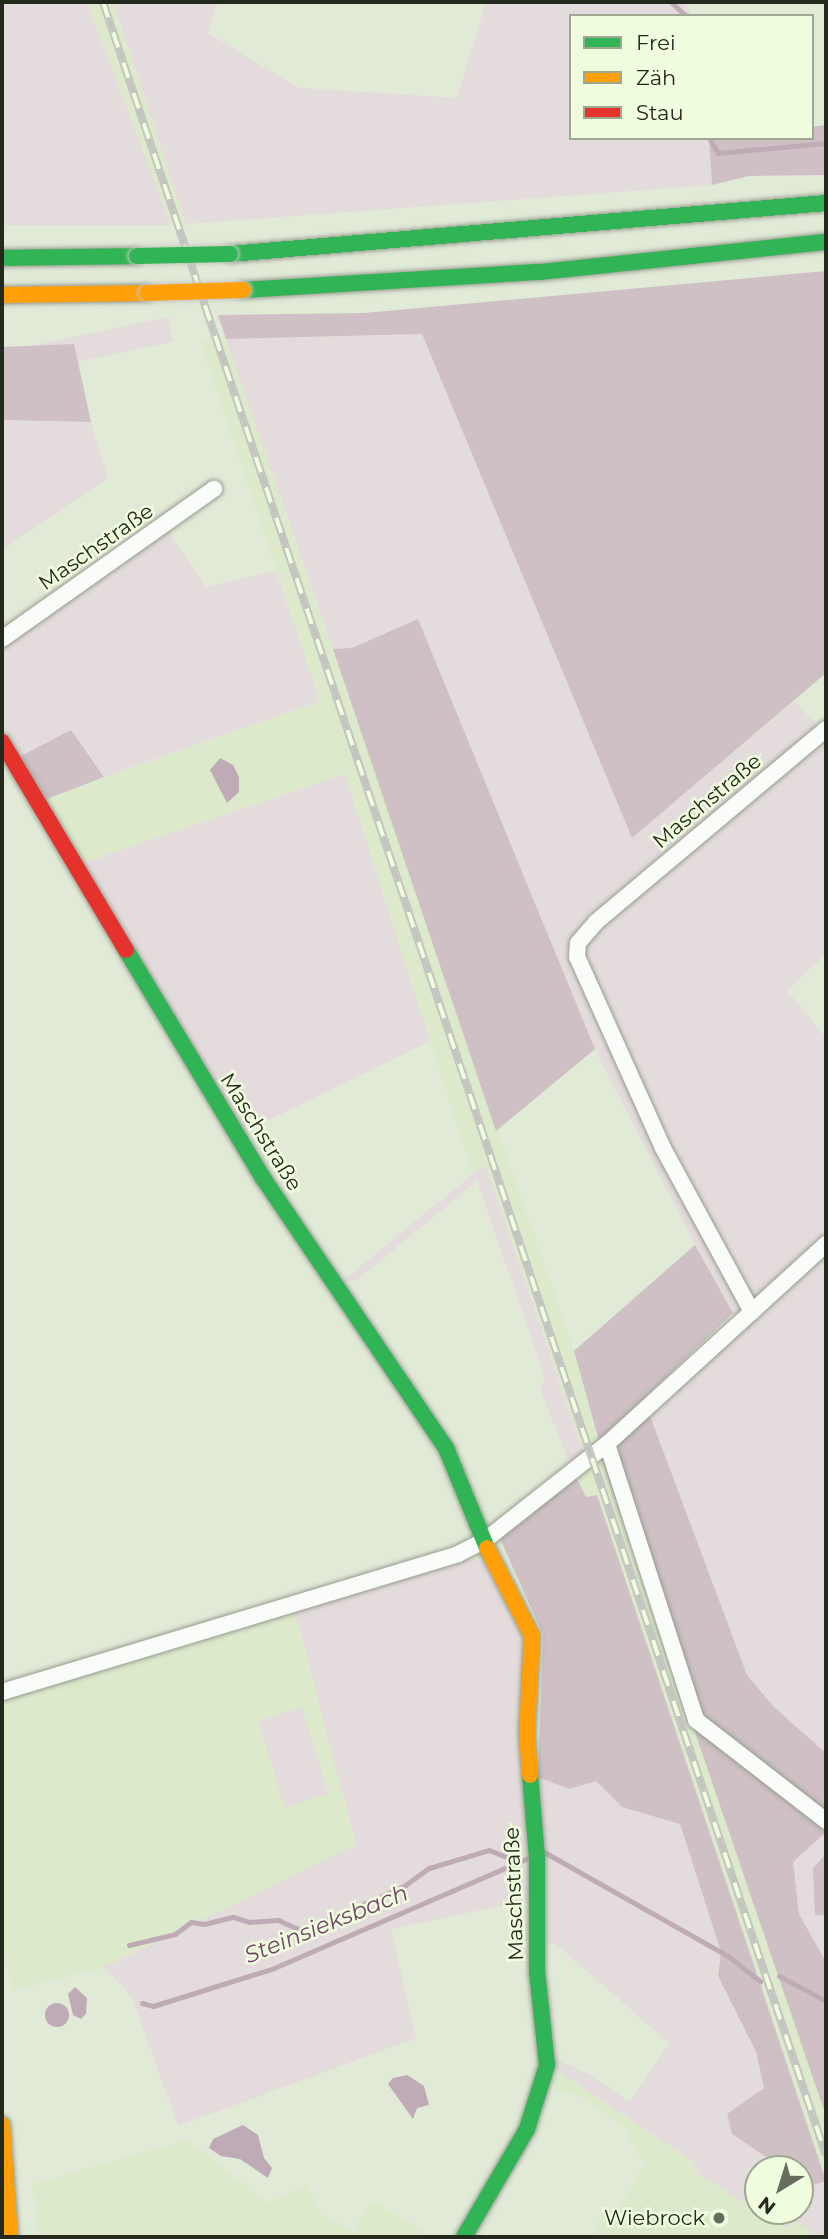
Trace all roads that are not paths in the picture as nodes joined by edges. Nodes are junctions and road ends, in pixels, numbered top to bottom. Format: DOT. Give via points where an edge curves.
graph roads {
  1 [pos="826,202"];
  2 [pos="826,242"];
  3 [pos="2,258"];
  4 [pos="2,295"];
  5 [pos="214,489"];
  6 [pos="2,639"];
  7 [pos="826,729"];
  8 [pos="2,742"];
  9 [pos="826,1244"];
  10 [pos="751,1312"];
  11 [pos="607,1444"];
  12 [pos="484,1541"];
  13 [pos="2,1692"];
  14 [pos="826,1821"];
  15 [pos="2,2125"];
  16 [pos="10,2237"];
  17 [pos="464,2237"];
  1 -- 3 [label="main road, bridge" via="674,219 230,254"];
  2 -- 4 [label="main road, bridge" via="540,272 243,290"];
  5 -- 6 [label="street, Maschstraße"];
  7 -- 10 [label="street, Maschstraße" via="596,922 578,943 577,957 663,1148"];
  8 -- 12 [label="main road, Maschstraße" via="263,1178 446,1448"];
  9 -- 10 [label="street"];
  10 -- 11 [label="street"];
  11 -- 12 [label="street"];
  11 -- 14 [label="street" via="696,1720"];
  12 -- 13 [label="street" via="458,1554"];
  12 -- 17 [label="main road, Maschstraße" via="532,1636 527,1733 537,1858 537,1971 547,2065 527,2129"];
  15 -- 16 [label="main road"];
}
